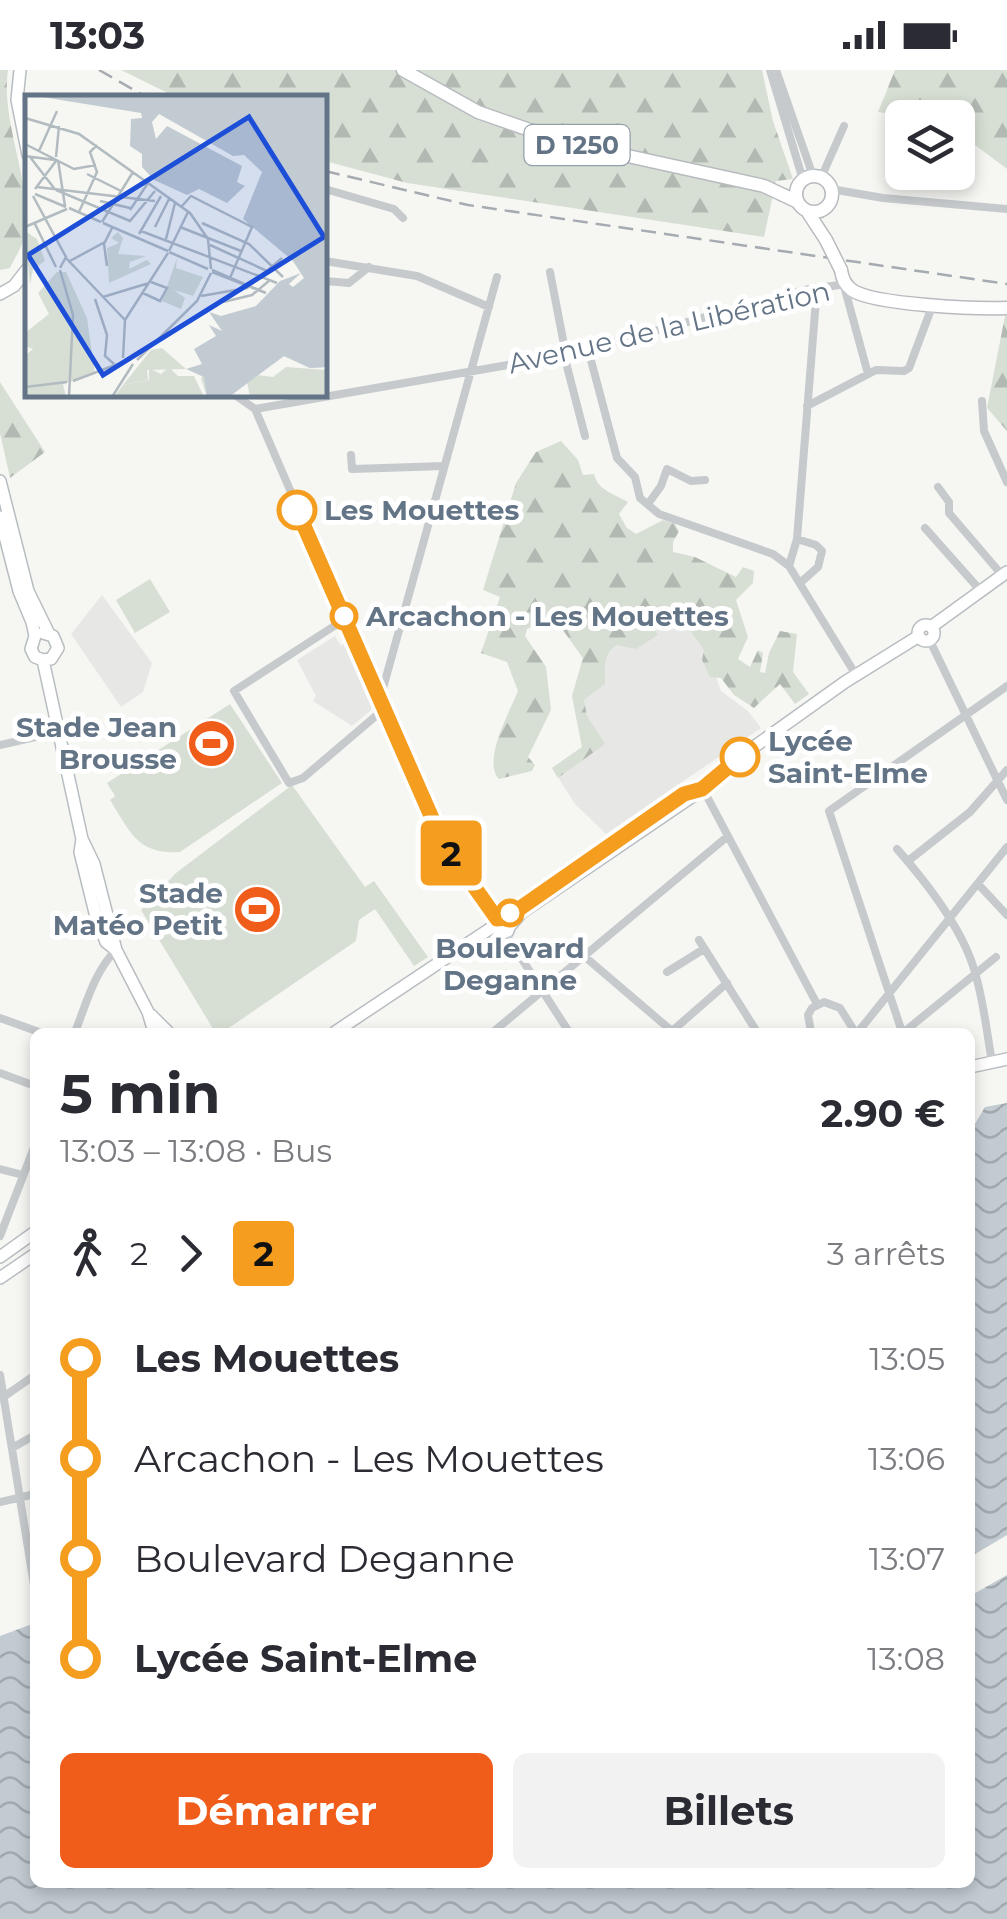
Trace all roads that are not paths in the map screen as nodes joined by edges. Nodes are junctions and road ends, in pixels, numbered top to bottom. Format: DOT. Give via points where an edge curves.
graph roads {
  1 [pos="20,70"];
  2 [pos="403,70"];
  3 [pos="773,70"];
  4 [pos="844,126"];
  5 [pos="25,141"];
  6 [pos="814,181"];
  7 [pos="764,186"];
  8 [pos="328,190"];
  9 [pos="803,206"];
  10 [pos="825,208"];
  11 [pos="1007,209"];
  12 [pos="403,218"];
  13 [pos="826,240"];
  14 [pos="328,261"];
  15 [pos="370,267"];
  16 [pos="25,272"];
  17 [pos="550,272"];
  18 [pos="497,277"];
  19 [pos="844,280"];
  20 [pos="328,281"];
  21 [pos="818,287"];
  22 [pos="0,294"];
  23 [pos="933,304"];
  24 [pos="489,306"];
  25 [pos="1007,308"];
  26 [pos="588,349"];
  27 [pos="565,355"];
  28 [pos="470,372"];
  29 [pos="868,374"];
  30 [pos="328,396"];
  31 [pos="240,398"];
  32 [pos="315,398"];
  33 [pos="982,401"];
  34 [pos="806,406"];
  35 [pos="255,408"];
  36 [pos="585,436"];
  37 [pos="351,455"];
  38 [pos="444,466"];
  39 [pos="706,480"];
  40 [pos="0,481"];
  41 [pos="1007,482"];
  42 [pos="938,487"];
  43 [pos="648,504"];
  44 [pos="0,517"];
  45 [pos="925,528"];
  46 [pos="797,540"];
  47 [pos="789,566"];
  48 [pos="1005,576"];
  49 [pos="800,582"];
  50 [pos="980,590"];
  51 [pos="345,619"];
  52 [pos="49,634"];
  53 [pos="927,635"];
  54 [pos="35,636"];
  55 [pos="43,660"];
  56 [pos="856,675"];
  57 [pos="1007,686"];
  58 [pos="380,699"];
  59 [pos="384,709"];
  60 [pos="965,716"];
  61 [pos="56,732"];
  62 [pos="0,745"];
  63 [pos="1007,770"];
  64 [pos="998,780"];
  65 [pos="702,789"];
  66 [pos="1007,800"];
  67 [pos="728,836"];
  68 [pos="1007,847"];
  69 [pos="897,849"];
  70 [pos="908,862"];
  71 [pos="978,884"];
  72 [pos="1007,915"];
  73 [pos="950,920"];
  74 [pos="502,926"];
  75 [pos="699,940"];
  76 [pos="116,950"];
  77 [pos="704,950"];
  78 [pos="584,956"];
  79 [pos="996,957"];
  80 [pos="667,972"];
  81 [pos="976,972"];
  82 [pos="727,983"];
  83 [pos="542,990"];
  84 [pos="889,996"];
  85 [pos="817,1004"];
  86 [pos="148,1012"];
  87 [pos="0,1018"];
  88 [pos="77,1028"];
  89 [pos="153,1028"];
  90 [pos="164,1028"];
  91 [pos="341,1028"];
  92 [pos="353,1028"];
  93 [pos="498,1028"];
  94 [pos="566,1028"];
  95 [pos="667,1028"];
  96 [pos="676,1028"];
  97 [pos="755,1028"];
  98 [pos="811,1028"];
  99 [pos="853,1028"];
  100 [pos="860,1028"];
  101 [pos="901,1028"];
  102 [pos="908,1028"];
  103 [pos="30,1029"];
  104 [pos="1007,1059"];
  105 [pos="992,1062"];
  106 [pos="975,1066"];
  107 [pos="0,1073"];
  108 [pos="30,1084"];
  109 [pos="30,1157"];
  110 [pos="0,1169"];
  111 [pos="22,1176"];
  112 [pos="0,1236"];
  113 [pos="30,1236"];
  114 [pos="20,1243"];
  115 [pos="30,1253"];
  116 [pos="0,1256"];
  117 [pos="30,1258"];
  118 [pos="0,1278"];
  119 [pos="0,1374"];
  120 [pos="30,1378"];
  121 [pos="2,1398"];
  122 [pos="30,1439"];
  123 [pos="12,1448"];
  124 [pos="30,1495"];
  125 [pos="20,1498"];
  126 [pos="0,1502"];
  127 [pos="30,1556"];
  1 -- 5 [label="street" via="17,100"];
  2 -- 7 [label="main road, D 1250" via="478,112 564,142"];
  3 -- 6 [label="street"];
  4 -- 6 [label="street"];
  6 -- 7 [label="main road, D 1250"];
  6 -- 9 [label="main road" via="796,192"];
  6 -- 10 [label="main road" via="831,199"];
  6 -- 11 [label="street" via="882,198"];
  7 -- 9 [label="main road, D 1250"];
  8 -- 12 [label="street" via="394,209"];
  9 -- 10 [label="main road"];
  9 -- 13 [label="main road"];
  10 -- 13 [label="main road"];
  13 -- 19 [label="main road, bridge"];
  14 -- 15 [label="street"];
  15 -- 20 [label="street" via="349,283"];
  15 -- 24 [label="street" via="416,276"];
  16 -- 22 [label="street"];
  17 -- 27 [label="street"];
  18 -- 24 [label="street"];
  19 -- 21 [label="street, Avenue de la Libération"];
  19 -- 23 [label="main road, Avenue de la Libération"];
  19 -- 29 [label="street"];
  21 -- 26 [label="street, Avenue de la Libération"];
  21 -- 34 [label="street"];
  23 -- 25 [label="main road, Avenue de la Libération"];
  23 -- 29 [label="street" via="909,368"];
  24 -- 28 [label="street"];
  26 -- 27 [label="street, Avenue de la Libération"];
  26 -- 43 [label="street" via="617,458"];
  27 -- 28 [label="street, Avenue de la Libération"];
  27 -- 36 [label="street"];
  28 -- 30 [label="street, Avenue de la Libération"];
  28 -- 38 [label="street"];
  29 -- 34 [label="street"];
  31 -- 35 [label="street"];
  32 -- 35 [label="street, Avenue de la Libération"];
  33 -- 41 [label="street" via="984,431"];
  34 -- 46 [label="street"];
  35 -- 51 [label="street"];
  37 -- 38 [label="street" via="352,469"];
  38 -- 58 [label="street"];
  39 -- 43 [label="street" via="691,481 666,468"];
  40 -- 52 [label="street" via="28,591"];
  42 -- 48 [label="street" via="949,514"];
  43 -- 47 [label="street"];
  44 -- 54 [label="street"];
  45 -- 50 [label="street"];
  46 -- 47 [label="street"];
  46 -- 49 [label="street" via="822,552 818,567"];
  47 -- 49 [label="street"];
  48 -- 50 [label="street"];
  48 -- 53 [label="street"];
  49 -- 56 [label="street"];
  50 -- 53 [label="street"];
  51 -- 58 [label="street"];
  51 -- 59 [label="street" via="234,691 289,783"];
  52 -- 54 [label="street"];
  52 -- 55 [label="street" via="58,648"];
  53 -- 56 [label="street"];
  53 -- 60 [label="street"];
  53 -- 65 [label="street"];
  54 -- 55 [label="street" via="30,649"];
  55 -- 61 [label="street"];
  56 -- 65 [label="street"];
  57 -- 60 [label="street"];
  58 -- 59 [label="street"];
  59 -- 74 [label="street" via="442,841"];
  60 -- 64 [label="street"];
  60 -- 84 [label="street" via="830,811"];
  61 -- 62 [label="street"];
  61 -- 76 [label="street"];
  63 -- 64 [label="street"];
  64 -- 66 [label="street"];
  64 -- 70 [label="street"];
  65 -- 67 [label="street"];
  65 -- 74 [label="street" via="684,794"];
  67 -- 78 [label="street"];
  67 -- 85 [label="street"];
  68 -- 71 [label="street"];
  69 -- 70 [label="street"];
  70 -- 73 [label="street"];
  71 -- 72 [label="street"];
  71 -- 73 [label="street"];
  73 -- 81 [label="street"];
  73 -- 84 [label="street"];
  74 -- 83 [label="street"];
  74 -- 91 [label="street"];
  74 -- 92 [label="street"];
  75 -- 77 [label="street"];
  76 -- 86 [label="street"];
  76 -- 88 [label="street"];
  77 -- 80 [label="street"];
  77 -- 82 [label="street"];
  78 -- 83 [label="street"];
  78 -- 95 [label="street"];
  79 -- 81 [label="street"];
  81 -- 102 [label="street"];
  81 -- 105 [label="street"];
  82 -- 96 [label="street"];
  82 -- 97 [label="street"];
  83 -- 93 [label="street"];
  83 -- 94 [label="street"];
  84 -- 100 [label="street"];
  84 -- 101 [label="street"];
  85 -- 98 [label="street" via="808,1015"];
  85 -- 99 [label="street" via="836,1004"];
  86 -- 89 [label="street"];
  86 -- 90 [label="street"];
  87 -- 103 [label="street"];
  104 -- 105 [label="street"];
  105 -- 106 [label="street"];
  107 -- 108 [label="street"];
  109 -- 111 [label="street"];
  110 -- 111 [label="street"];
  111 -- 112 [label="street"];
  113 -- 114 [label="street"];
  114 -- 115 [label="street"];
  114 -- 116 [label="street"];
  117 -- 118 [label="street"];
  119 -- 121 [label="street"];
  120 -- 121 [label="street"];
  121 -- 123 [label="street"];
  122 -- 123 [label="street"];
  123 -- 125 [label="street"];
  124 -- 125 [label="street"];
  125 -- 126 [label="street"];
  125 -- 127 [label="street"];
}
